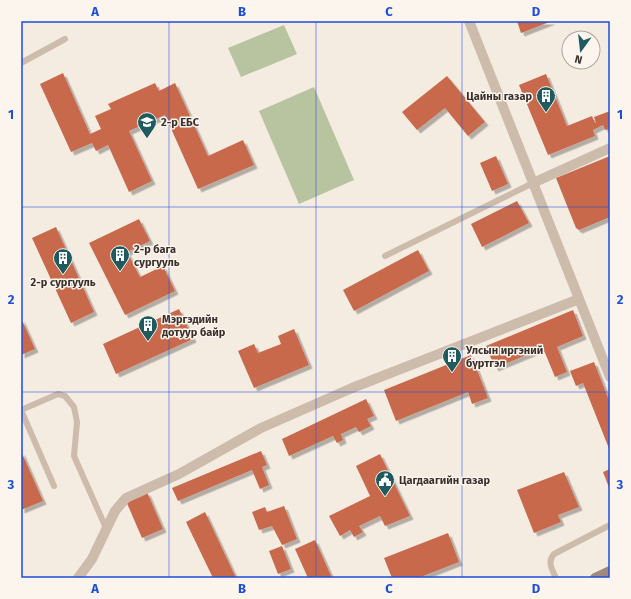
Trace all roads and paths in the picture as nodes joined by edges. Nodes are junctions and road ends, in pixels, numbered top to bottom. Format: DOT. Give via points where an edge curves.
graph roads {
  1 [pos="469,21"];
  2 [pos="65,39"];
  3 [pos="21,63"];
  4 [pos="610,148"];
  5 [pos="533,183"];
  6 [pos="385,256"];
  7 [pos="579,299"];
  8 [pos="610,377"];
  9 [pos="21,410"];
  10 [pos="54,486"];
  11 [pos="610,525"];
  12 [pos="106,528"];
  13 [pos="610,571"];
  14 [pos="78,578"];
  15 [pos="556,578"];
  16 [pos="595,578"];
  1 -- 5 [label="street"];
  2 -- 3 [label="lane"];
  4 -- 5 [label="street"];
  5 -- 6 [label="lane"];
  5 -- 7 [label="street"];
  7 -- 8 [label="street"];
  7 -- 12 [label="street" via="352,388 261,428 179,474 126,498"];
  9 -- 10 [label="lane"];
  9 -- 12 [label="lane" via="58,394 65,396 74,408 77,422 74,456"];
  11 -- 15 [label="lane" via="554,554 550,558 550,564"];
  12 -- 14 [label="street" via="92,559"];
  13 -- 16 [label="main road"];
}
